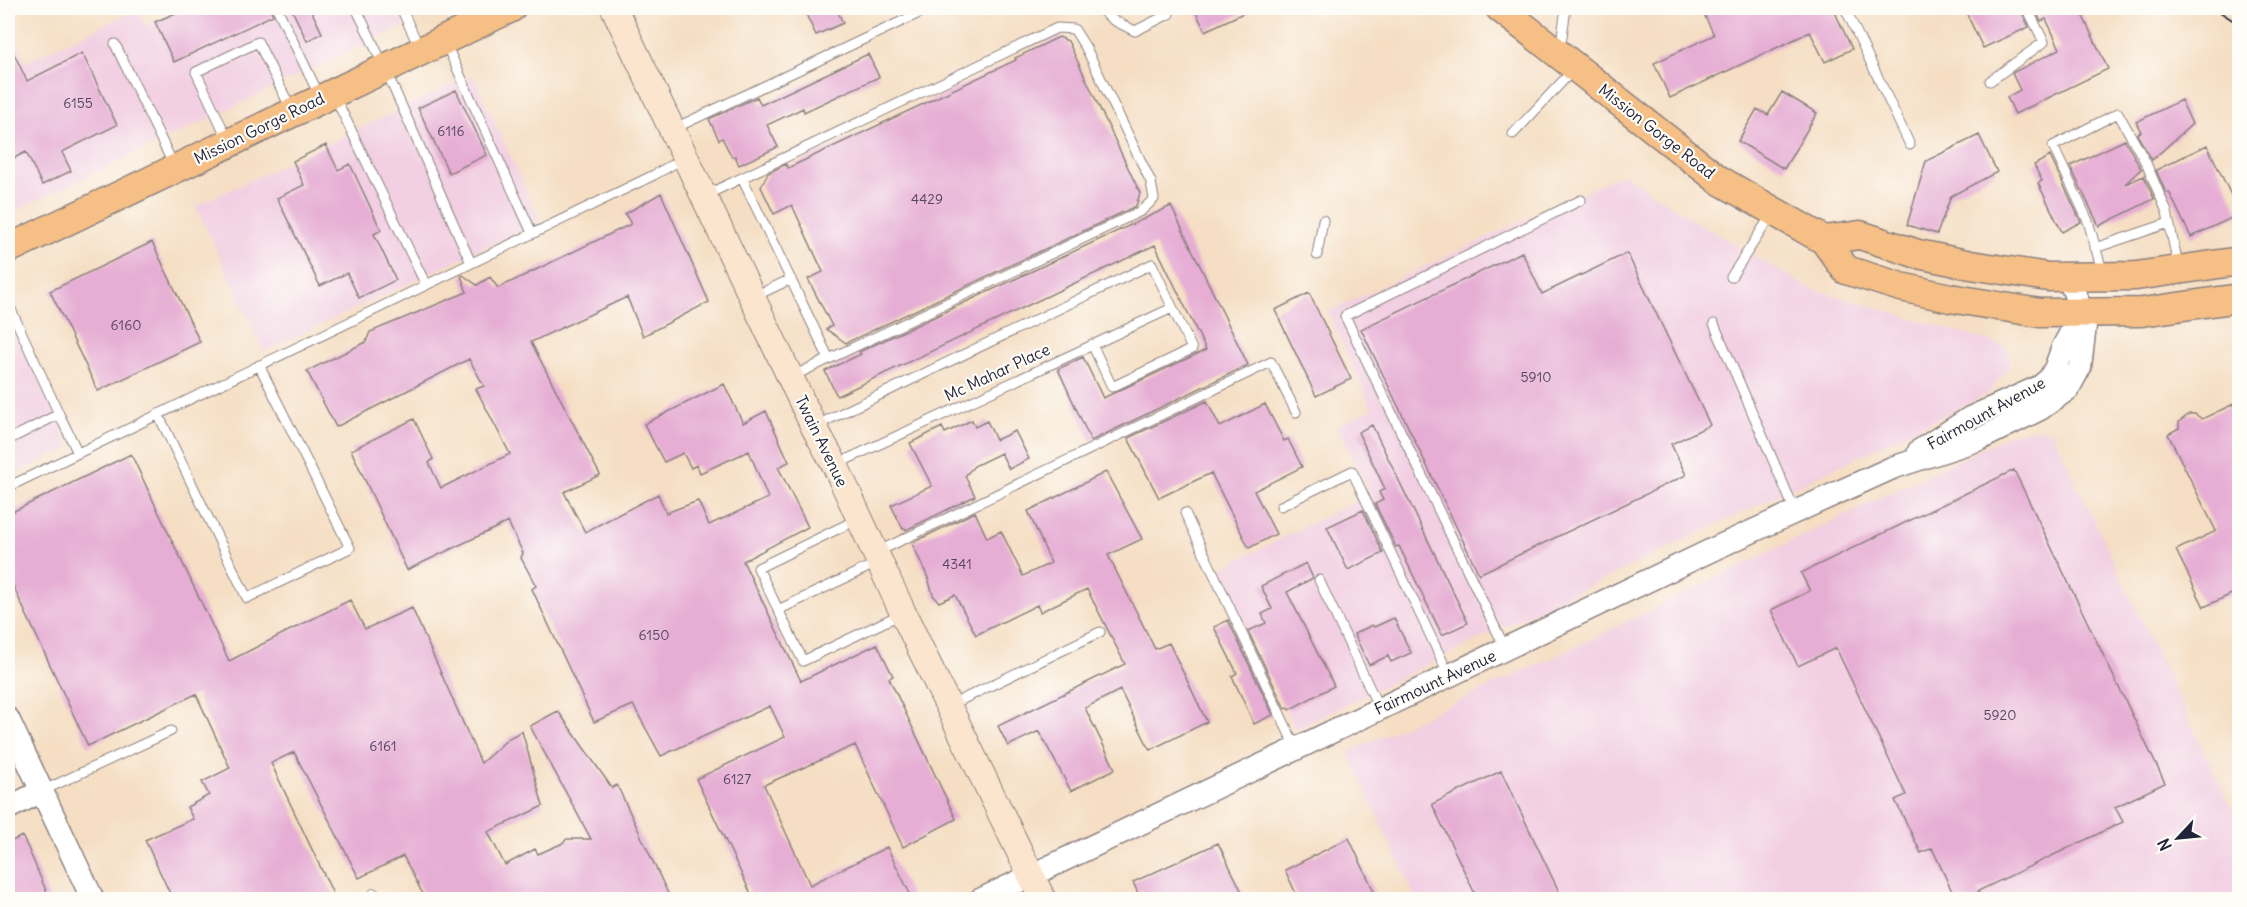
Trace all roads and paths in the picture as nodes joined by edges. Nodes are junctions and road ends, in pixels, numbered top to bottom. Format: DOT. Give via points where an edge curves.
graph roads {
  1 [pos="277,8"];
  2 [pos="356,8"];
  3 [pos="401,8"];
  4 [pos="511,8"];
  5 [pos="614,8"];
  6 [pos="930,8"];
  7 [pos="1099,8"];
  8 [pos="1166,8"];
  9 [pos="1500,8"];
  10 [pos="1566,8"];
  11 [pos="1845,8"];
  12 [pos="2027,8"];
  13 [pos="115,44"];
  14 [pos="432,45"];
  15 [pos="1568,61"];
  16 [pos="385,68"];
  17 [pos="1990,81"];
  18 [pos="327,96"];
  19 [pos="292,111"];
  20 [pos="673,129"];
  21 [pos="1513,134"];
  22 [pos="229,142"];
  23 [pos="1910,145"];
  24 [pos="686,156"];
  25 [pos="176,168"];
  26 [pos="742,178"];
  27 [pos="705,196"];
  28 [pos="1581,200"];
  29 [pos="1773,212"];
  30 [pos="1323,220"];
  31 [pos="2169,223"];
  32 [pos="532,233"];
  33 [pos="1824,240"];
  34 [pos="2095,248"];
  35 [pos="8,249"];
  36 [pos="1317,255"];
  37 [pos="2240,261"];
  38 [pos="471,263"];
  39 [pos="2179,270"];
  40 [pos="2104,276"];
  41 [pos="1731,277"];
  42 [pos="2068,277"];
  43 [pos="790,279"];
  44 [pos="426,285"];
  45 [pos="753,297"];
  46 [pos="2240,298"];
  47 [pos="8,303"];
  48 [pos="1172,308"];
  49 [pos="2082,312"];
  50 [pos="1714,324"];
  51 [pos="1092,344"];
  52 [pos="829,359"];
  53 [pos="259,365"];
  54 [pos="790,377"];
  55 [pos="1296,412"];
  56 [pos="59,414"];
  57 [pos="158,414"];
  58 [pos="814,427"];
  59 [pos="8,440"];
  60 [pos="78,453"];
  61 [pos="835,465"];
  62 [pos="8,487"];
  63 [pos="1281,506"];
  64 [pos="1185,513"];
  65 [pos="1796,514"];
  66 [pos="858,519"];
  67 [pos="877,557"];
  68 [pos="1319,580"];
  69 [pos="778,610"];
  70 [pos="903,613"];
  71 [pos="1100,632"];
  72 [pos="1505,648"];
  73 [pos="1449,675"];
  74 [pos="949,705"];
  75 [pos="1379,708"];
  76 [pos="8,719"];
  77 [pos="171,731"];
  78 [pos="1296,748"];
  79 [pos="42,791"];
  80 [pos="8,808"];
  81 [pos="1031,875"];
  82 [pos="93,900"];
  83 [pos="980,900"];
  84 [pos="1043,900"];
  1 -- 18 [label="lane"];
  2 -- 16 [label="lane"];
  3 -- 14 [label="lane"];
  4 -- 14 [label="main road, Mission Gorge Road"];
  5 -- 20 [label="main road, Twain Avenue"];
  6 -- 20 [label="lane"];
  7 -- 8 [label="lane" via="1135,31 1169,14"];
  9 -- 15 [label="main road, Mission Gorge Road"];
  10 -- 15 [label="lane"];
  11 -- 23 [label="lane"];
  12 -- 17 [label="lane" via="2044,42"];
  13 -- 25 [label="lane"];
  14 -- 16 [label="main road, Mission Gorge Road"];
  14 -- 32 [label="lane"];
  15 -- 21 [label="lane"];
  15 -- 29 [label="main road, Mission Gorge Road" via="1719,180"];
  16 -- 18 [label="main road, Mission Gorge Road"];
  16 -- 38 [label="lane"];
  18 -- 19 [label="main road, Mission Gorge Road"];
  18 -- 44 [label="lane"];
  19 -- 22 [label="main road, Mission Gorge Road"];
  19 -- 22 [label="lane" via="258,42 196,72"];
  20 -- 24 [label="main road, Twain Avenue"];
  22 -- 25 [label="main road, Mission Gorge Road"];
  24 -- 27 [label="main road, Twain Avenue"];
  24 -- 32 [label="lane"];
  25 -- 35 [label="main road, Mission Gorge Road"];
  26 -- 27 [label="lane"];
  26 -- 43 [label="lane"];
  26 -- 52 [label="lane" via="1057,28 1074,29 1086,48 1146,171 1154,199 1141,212"];
  27 -- 45 [label="main road, Twain Avenue"];
  28 -- 72 [label="lane" via="1345,316"];
  29 -- 33 [label="main road, Mission Gorge Road"];
  29 -- 41 [label="lane"];
  30 -- 36 [label="lane"];
  31 -- 34 [label="lane"];
  31 -- 34 [label="lane" via="2146,163 2118,113 2053,146 2088,221"];
  31 -- 39 [label="lane"];
  32 -- 38 [label="lane"];
  33 -- 42 [label="main road" via="1860,235 1918,254 1971,265"];
  33 -- 49 [label="main road, Mission Gorge Road" via="1846,270 1901,287 2040,313"];
  34 -- 40 [label="lane"];
  37 -- 39 [label="main road"];
  38 -- 44 [label="lane"];
  39 -- 40 [label="main road"];
  40 -- 42 [label="main road"];
  42 -- 49 [label="street"];
  43 -- 45 [label="lane"];
  43 -- 52 [label="lane"];
  44 -- 53 [label="lane"];
  45 -- 54 [label="main road, Twain Avenue"];
  46 -- 49 [label="main road" via="2142,312"];
  47 -- 56 [label="lane"];
  48 -- 51 [label="lane, Mc Mahar Place"];
  48 -- 51 [label="lane" via="1192,349 1112,387"];
  48 -- 58 [label="lane" via="1152,264"];
  49 -- 65 [label="street, Fairmount Avenue" via="2055,369 2041,386 1970,418 1892,468"];
  50 -- 65 [label="lane"];
  51 -- 61 [label="lane, Mc Mahar Place"];
  52 -- 54 [label="lane"];
  53 -- 57 [label="lane"];
  53 -- 57 [label="lane" via="350,548 278,583 247,597"];
  54 -- 58 [label="main road, Twain Avenue"];
  55 -- 67 [label="lane" via="1271,362"];
  56 -- 59 [label="lane"];
  56 -- 60 [label="lane"];
  57 -- 60 [label="lane"];
  58 -- 61 [label="main road, Twain Avenue"];
  60 -- 62 [label="lane"];
  61 -- 66 [label="main road, Twain Avenue"];
  63 -- 73 [label="lane" via="1352,471"];
  64 -- 78 [label="lane"];
  65 -- 72 [label="street, Fairmount Avenue"];
  66 -- 67 [label="main road, Twain Avenue"];
  66 -- 69 [label="lane" via="758,568"];
  67 -- 69 [label="lane"];
  67 -- 70 [label="main road, Twain Avenue"];
  68 -- 75 [label="lane"];
  69 -- 70 [label="lane" via="803,661"];
  70 -- 74 [label="main road, Twain Avenue"];
  71 -- 74 [label="lane"];
  72 -- 73 [label="street, Fairmount Avenue"];
  73 -- 75 [label="street, Fairmount Avenue"];
  74 -- 81 [label="main road, Twain Avenue"];
  75 -- 78 [label="street, Fairmount Avenue"];
  76 -- 79 [label="street"];
  77 -- 79 [label="lane"];
  78 -- 81 [label="street, Fairmount Avenue"];
  79 -- 80 [label="street"];
  79 -- 82 [label="street"];
  81 -- 83 [label="street, Fairmount Avenue"];
  81 -- 84 [label="main road, Twain Avenue"];
}
